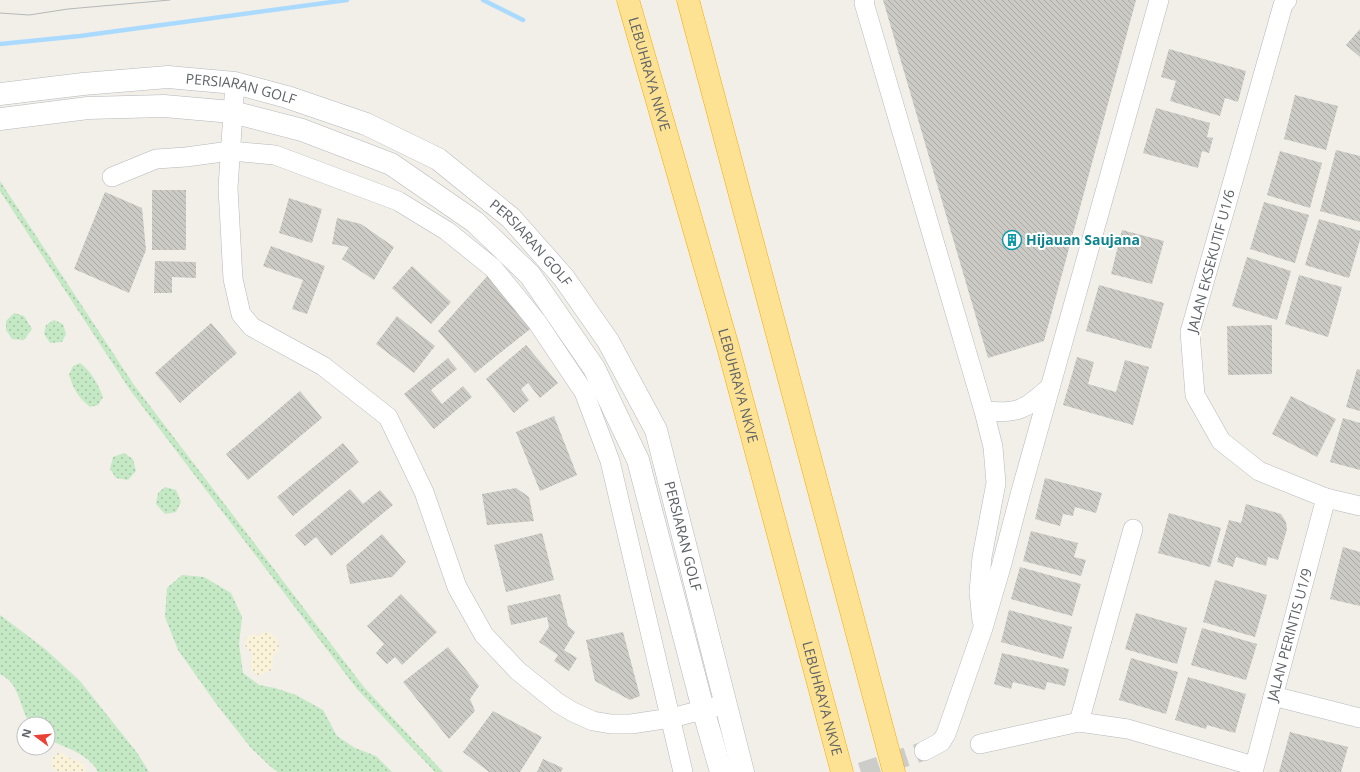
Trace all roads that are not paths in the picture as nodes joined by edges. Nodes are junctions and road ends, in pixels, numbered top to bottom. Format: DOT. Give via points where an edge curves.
graph roads {
  1 [pos="628,0"];
  2 [pos="688,0"];
  3 [pos="865,0"];
  4 [pos="1159,0"];
  5 [pos="1287,0"];
  6 [pos="235,83"];
  7 [pos="0,94"];
  8 [pos="232,112"];
  9 [pos="0,120"];
  10 [pos="230,151"];
  11 [pos="112,177"];
  12 [pos="1050,388"];
  13 [pos="984,411"];
  14 [pos="1326,498"];
  15 [pos="1360,506"];
  16 [pos="1133,529"];
  17 [pos="983,628"];
  18 [pos="1273,696"];
  19 [pos="727,703"];
  20 [pos="703,710"];
  21 [pos="671,718"];
  22 [pos="1360,718"];
  23 [pos="1079,722"];
  24 [pos="980,744"];
  25 [pos="924,751"];
  26 [pos="1253,769"];
  27 [pos="683,772"];
  28 [pos="721,772"];
  29 [pos="743,772"];
  30 [pos="842,772"];
  31 [pos="894,772"];
  1 -- 30 [label="highway, LEBUHRAYA NKVE" via="728,347"];
  2 -- 31 [label="highway"];
  3 -- 13 [label="street"];
  4 -- 12 [label="street"];
  5 -- 14 [label="street, JALAN EKSEKUTIF U1/6" via="1283,5 1190,332 1195,395 1221,441 1259,471"];
  6 -- 7 [label="street, PERSIARAN GOLF" via="168,77"];
  6 -- 8 [label="street"];
  6 -- 19 [label="street, PERSIARAN GOLF" via="287,97 366,124 438,159 511,218 564,278 608,341 656,430"];
  8 -- 9 [label="street, PERSIARAN GOLF" via="164,106 88,108"];
  8 -- 10 [label="street"];
  8 -- 20 [label="street, PERSIARAN GOLF" via="302,130 391,164 475,222 530,275 594,368 638,460"];
  10 -- 11 [label="street" via="156,159"];
  10 -- 21 [label="street" via="275,155 398,201 447,230 493,268 537,322 584,392 610,461"];
  10 -- 21 [label="street" via="228,188 233,279 241,314 252,327 323,366 388,417 424,492 457,587 484,635 518,671 558,703 593,721 631,724"];
  12 -- 13 [label="street" via="1017,411"];
  12 -- 17 [label="street"];
  13 -- 17 [label="street" via="994,447 996,483 983,550 979,592"];
  14 -- 15 [label="street, JALAN EKSEKUTIF U1/6"];
  14 -- 18 [label="street, JALAN PERINTIS U1/9"];
  16 -- 23 [label="street"];
  17 -- 25 [label="street" via="946,734 941,742"];
  18 -- 22 [label="street"];
  18 -- 26 [label="street, JALAN PERINTIS U1/9"];
  19 -- 20 [label="street"];
  19 -- 29 [label="street, PERSIARAN GOLF"];
  20 -- 21 [label="street"];
  20 -- 28 [label="street, PERSIARAN GOLF"];
  21 -- 27 [label="street"];
  23 -- 24 [label="street"];
  23 -- 26 [label="street" via="1128,729"];
}
